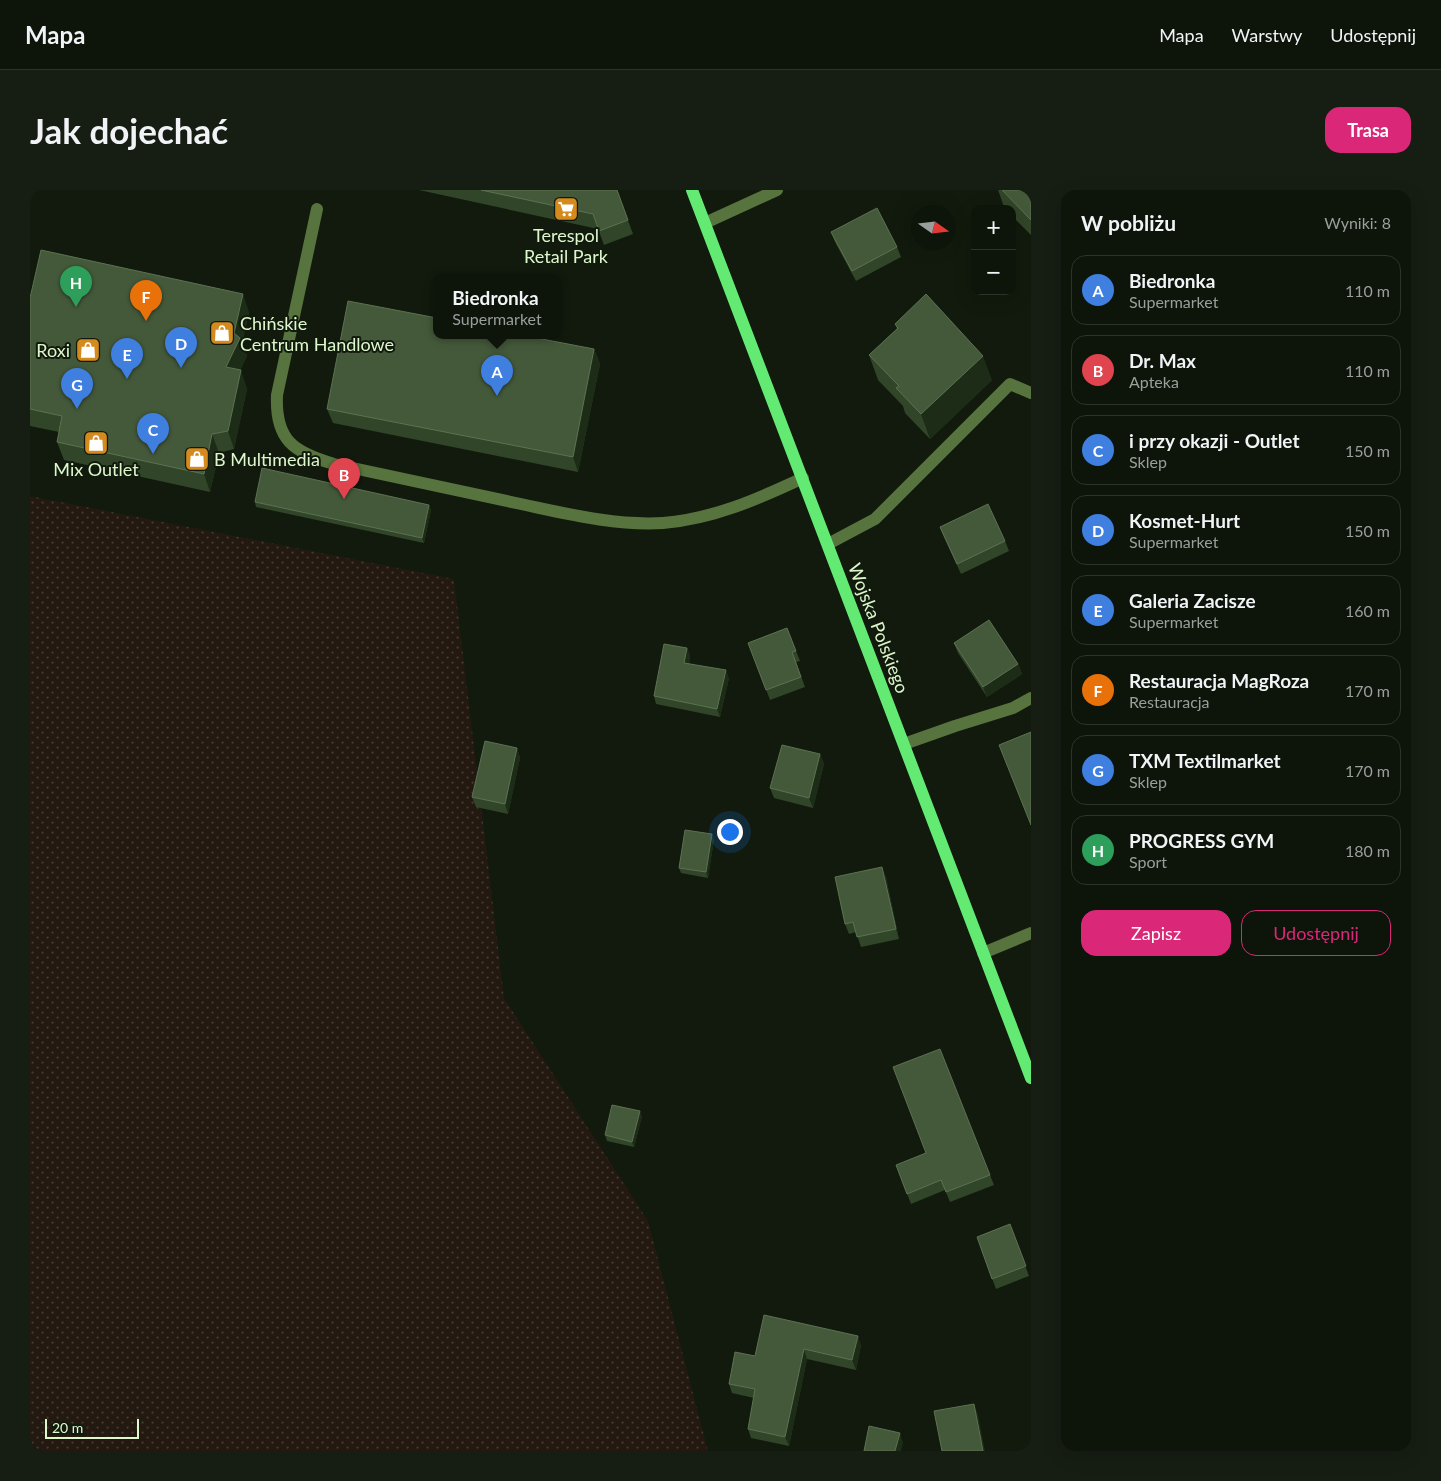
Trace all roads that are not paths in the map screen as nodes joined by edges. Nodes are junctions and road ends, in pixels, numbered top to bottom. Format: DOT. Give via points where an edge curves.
graph roads {
  1 [pos="692,190"];
  2 [pos="777,190"];
  3 [pos="317,209"];
  4 [pos="705,223"];
  5 [pos="1031,393"];
  6 [pos="804,478"];
  7 [pos="828,544"];
  8 [pos="1031,698"];
  9 [pos="904,744"];
  10 [pos="1031,933"];
  11 [pos="983,953"];
  12 [pos="1031,1078"];
  1 -- 4 [label="main road, Wojska Polskiego"];
  2 -- 4 [label="street"];
  3 -- 6 [label="street" via="278,395 277,414 282,432 294,447 312,458 586,517 637,523 687,520 738,507"];
  4 -- 6 [label="main road, Wojska Polskiego"];
  5 -- 7 [label="street" via="1010,384 875,520"];
  6 -- 7 [label="main road, Wojska Polskiego"];
  7 -- 9 [label="main road, Wojska Polskiego"];
  8 -- 9 [label="street" via="1013,708"];
  9 -- 11 [label="main road, Wojska Polskiego"];
  10 -- 11 [label="street"];
  11 -- 12 [label="main road, Wojska Polskiego"];
}
